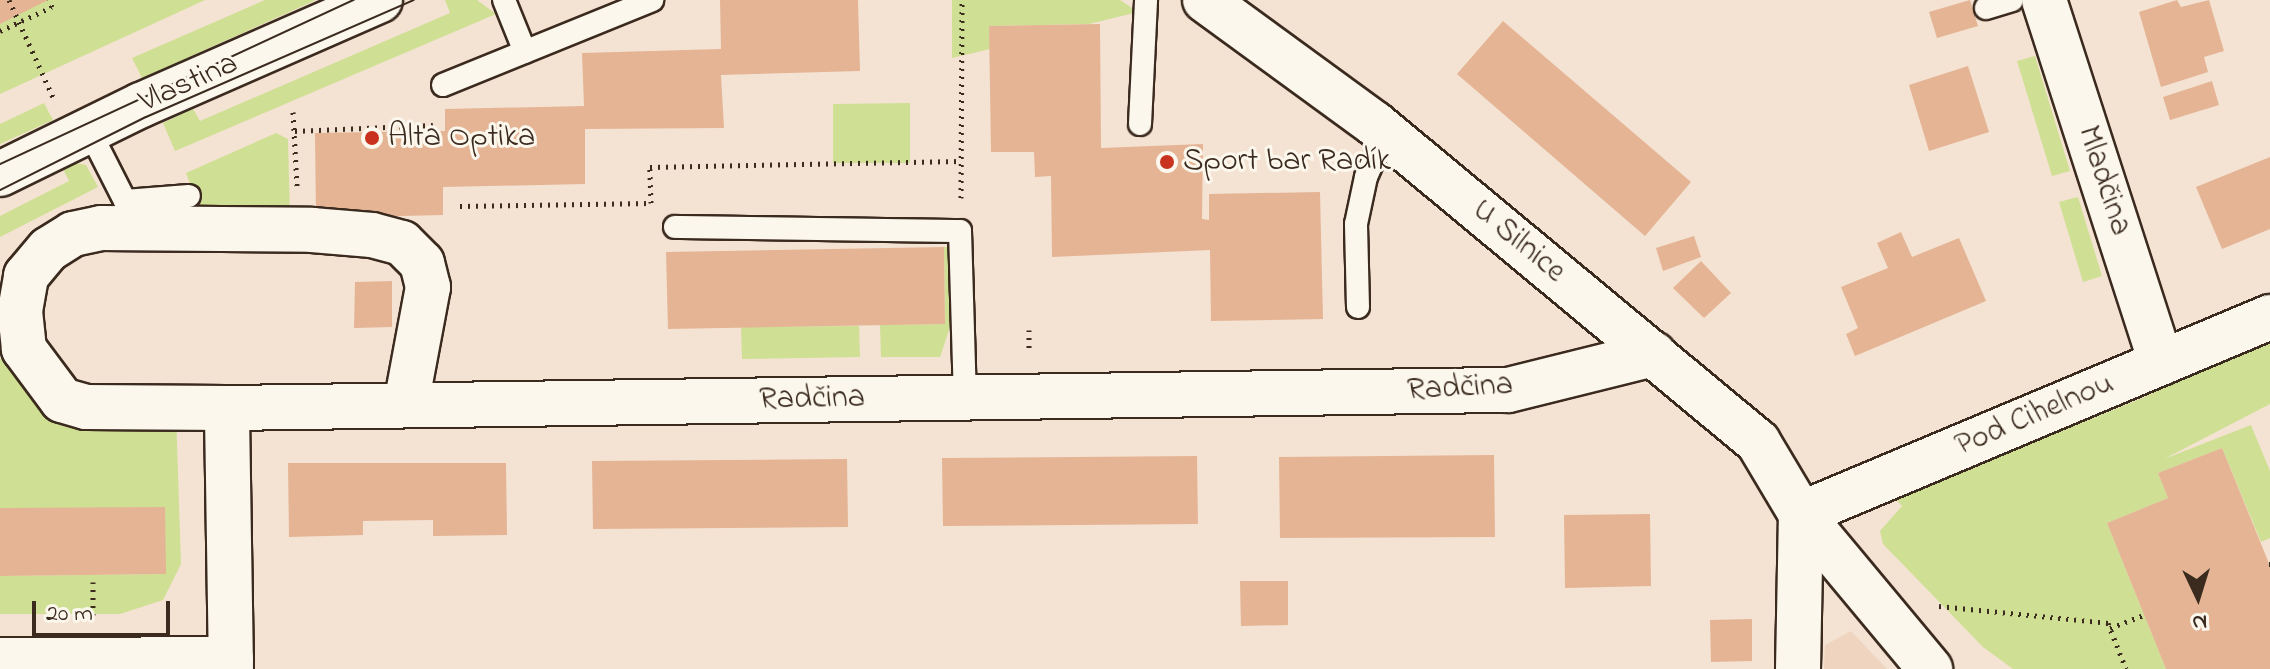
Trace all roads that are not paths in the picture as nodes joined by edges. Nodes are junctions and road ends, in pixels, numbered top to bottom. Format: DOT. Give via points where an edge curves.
graph roads {
  1 [pos="380,0"];
  2 [pos="504,0"];
  3 [pos="652,0"];
  4 [pos="1146,0"];
  5 [pos="1205,0"];
  6 [pos="2012,0"];
  7 [pos="2044,0"];
  8 [pos="1986,8"];
  9 [pos="525,52"];
  10 [pos="443,85"];
  11 [pos="73,119"];
  12 [pos="1140,124"];
  13 [pos="1386,132"];
  14 [pos="0,174"];
  15 [pos="189,196"];
  16 [pos="675,227"];
  17 [pos="1358,307"];
  18 [pos="2270,317"];
  19 [pos="1654,354"];
  20 [pos="2161,363"];
  21 [pos="965,398"];
  22 [pos="406,405"];
  23 [pos="227,408"];
  24 [pos="1801,514"];
  25 [pos="0,660"];
  26 [pos="231,664"];
  27 [pos="1798,669"];
  28 [pos="1930,669"];
  1 -- 11 [label="street, Vlastina"];
  2 -- 9 [label="lane"];
  3 -- 9 [label="lane"];
  4 -- 12 [label="lane"];
  5 -- 13 [label="street, U Silnice"];
  6 -- 8 [label="lane"];
  7 -- 20 [label="street, Mladčina"];
  9 -- 10 [label="lane"];
  11 -- 14 [label="street, Vlastina"];
  11 -- 15 [label="lane" via="125,201"];
  13 -- 17 [label="lane" via="1366,177 1356,224"];
  13 -- 19 [label="street, U Silnice"];
  16 -- 21 [label="lane" via="960,231"];
  18 -- 20 [label="street, Pod Cihelnou"];
  19 -- 21 [label="street, Radčina" via="1508,390"];
  19 -- 24 [label="street, U Silnice" via="1758,442"];
  20 -- 24 [label="street, Pod Cihelnou"];
  21 -- 22 [label="street, Radčina"];
  22 -- 23 [label="street, Radčina"];
  22 -- 23 [label="street, Radčina" via="428,287 422,263 402,243 372,235 299,231 101,228 73,234 49,249 26,276 20,311 24,349 62,400 86,407"];
  23 -- 26 [label="street"];
  24 -- 27 [label="street"];
  24 -- 28 [label="street, U Silnice"];
  25 -- 26 [label="street"];
}
